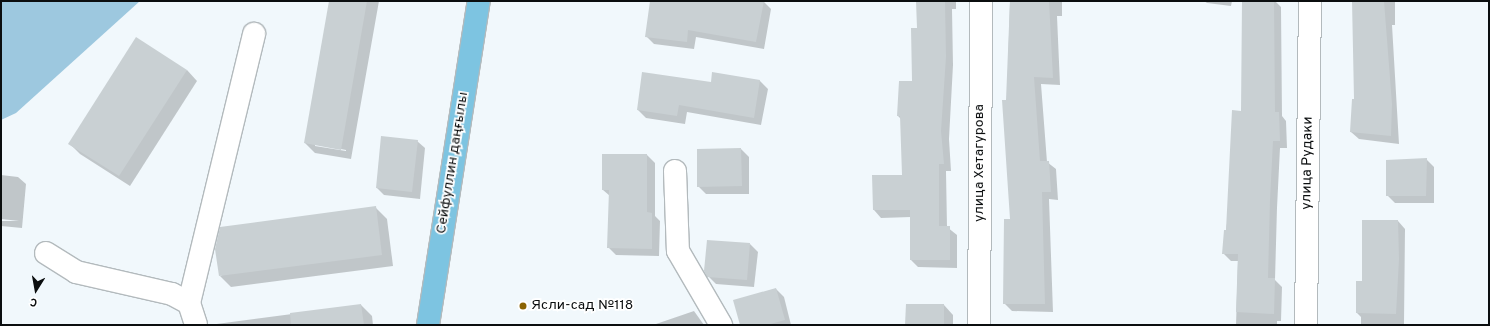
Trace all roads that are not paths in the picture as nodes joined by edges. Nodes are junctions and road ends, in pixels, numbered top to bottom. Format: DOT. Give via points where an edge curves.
graph roads {
  1 [pos="479,1"];
  2 [pos="981,1"];
  3 [pos="1310,1"];
  4 [pos="254,34"];
  5 [pos="675,170"];
  6 [pos="46,253"];
  7 [pos="189,303"];
  8 [pos="196,325"];
  9 [pos="428,325"];
  10 [pos="721,325"];
  11 [pos="979,325"];
  12 [pos="1306,325"];
  1 -- 9 [label="main road, Сейфуллин даңғылы"];
  2 -- 11 [label="street, улица Хетагурова"];
  3 -- 12 [label="street, улица Рудаки"];
  4 -- 7 [label="street"];
  5 -- 10 [label="street" via="678,251"];
  6 -- 7 [label="street" via="76,272 172,294"];
  7 -- 8 [label="street"];
}
